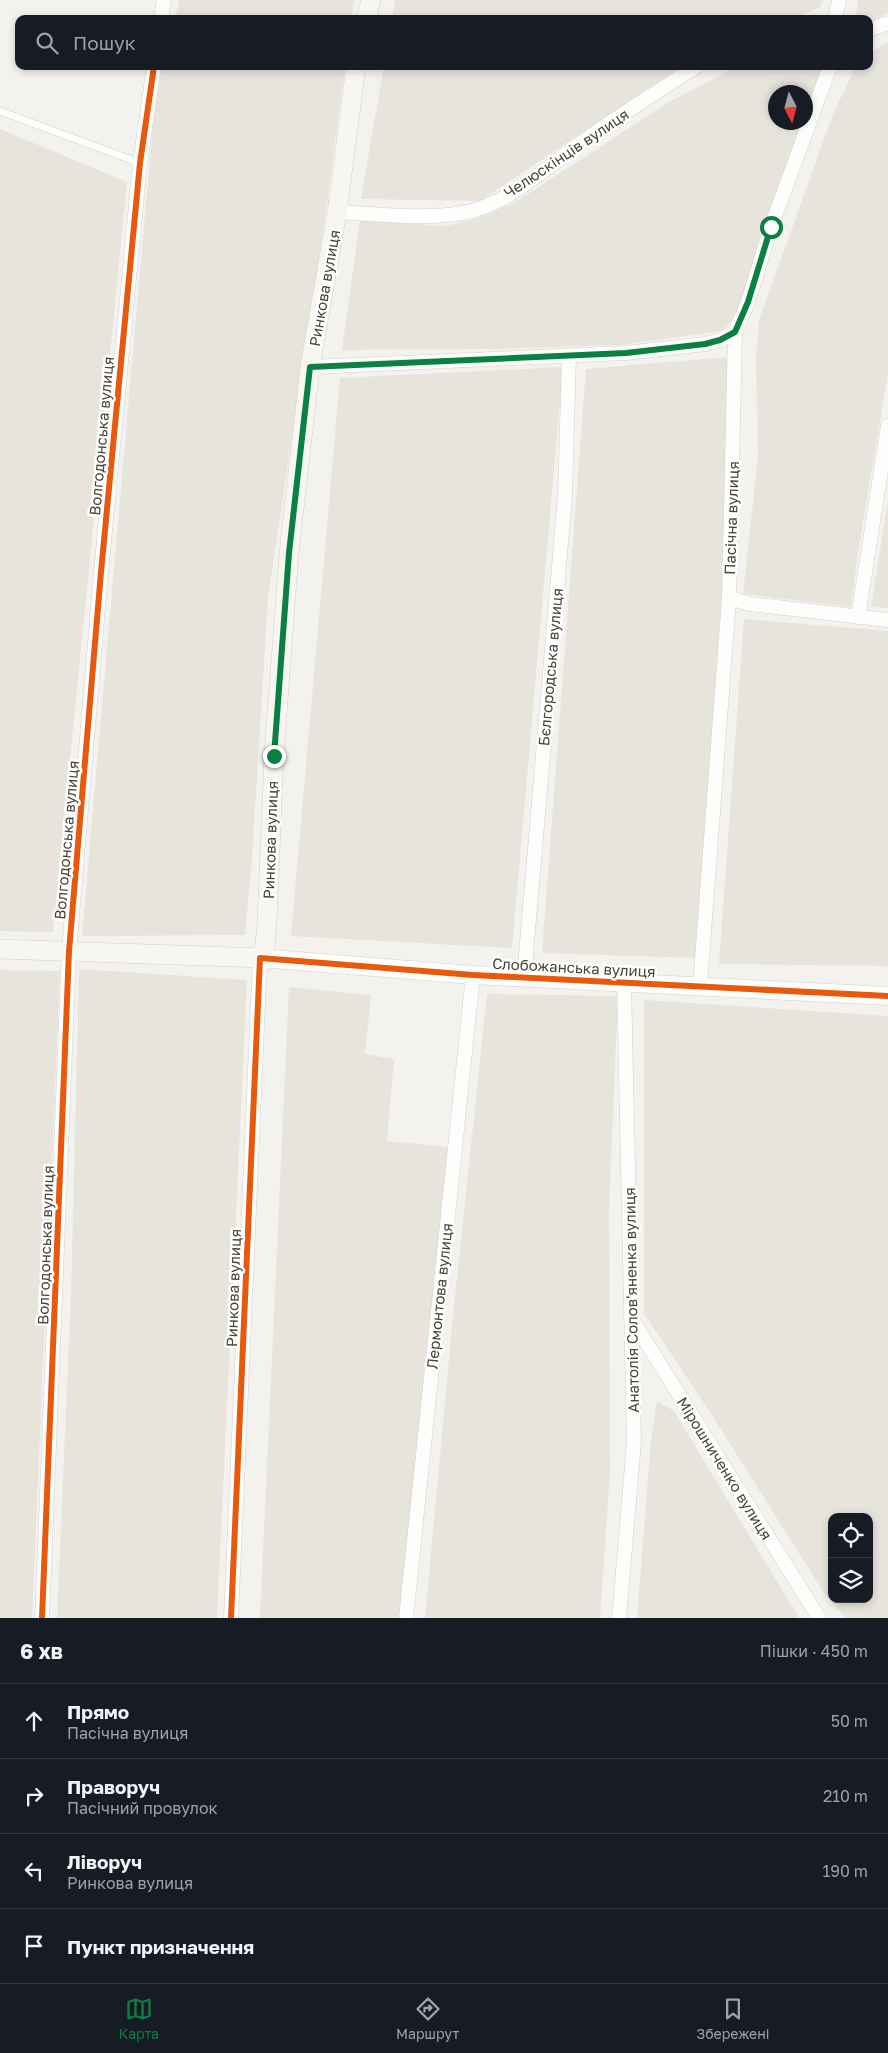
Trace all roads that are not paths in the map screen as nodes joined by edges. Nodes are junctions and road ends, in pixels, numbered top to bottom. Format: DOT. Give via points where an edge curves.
graph roads {
  1 [pos="164,0"];
  2 [pos="371,0"];
  3 [pos="839,0"];
  4 [pos="162,15"];
  5 [pos="367,15"];
  6 [pos="836,15"];
  7 [pos="888,23"];
  8 [pos="873,29"];
  9 [pos="153,70"];
  10 [pos="355,70"];
  11 [pos="691,70"];
  12 [pos="829,70"];
  13 [pos="0,111"];
  14 [pos="140,163"];
  15 [pos="337,212"];
  16 [pos="735,332"];
  17 [pos="569,356"];
  18 [pos="310,367"];
  19 [pos="888,426"];
  20 [pos="729,598"];
  21 [pos="858,617"];
  22 [pos="888,620"];
  23 [pos="0,949"];
  24 [pos="69,951"];
  25 [pos="260,958"];
  26 [pos="473,975"];
  27 [pos="524,978"];
  28 [pos="624,982"];
  29 [pos="700,986"];
  30 [pos="888,996"];
  31 [pos="630,1317"];
  32 [pos="42,1618"];
  33 [pos="232,1618"];
  34 [pos="406,1618"];
  35 [pos="619,1618"];
  36 [pos="819,1618"];
  1 -- 4 [label="street"];
  2 -- 5 [label="main road"];
  3 -- 6 [label="street"];
  7 -- 8 [label="street"];
  9 -- 14 [label="street, Волгодонська вулиця"];
  10 -- 15 [label="main road, Ринкова вулиця"];
  11 -- 15 [label="street, Челюскінців вулиця" via="490,204 464,213 423,217"];
  12 -- 16 [label="street, Пасічна вулиця"];
  13 -- 14 [label="lane"];
  14 -- 24 [label="street, Волгодонська вулиця"];
  15 -- 18 [label="main road, Ринкова вулиця"];
  16 -- 17 [label="street" via="720,340 696,345"];
  16 -- 20 [label="street, Пасічна вулиця"];
  17 -- 18 [label="street"];
  17 -- 27 [label="street, Бєлгородська вулиця" via="565,496"];
  18 -- 25 [label="main road, Ринкова вулиця" via="289,553 274,756 267,923"];
  19 -- 21 [label="street"];
  20 -- 21 [label="street" via="750,604"];
  20 -- 29 [label="street, Пасічна вулиця"];
  21 -- 22 [label="street"];
  23 -- 24 [label="main road, Слобожанська вулиця"];
  24 -- 25 [label="main road, Слобожанська вулиця"];
  24 -- 32 [label="street, Волгодонська вулиця"];
  25 -- 26 [label="street, Слобожанська вулиця"];
  25 -- 33 [label="street, Ринкова вулиця"];
  26 -- 27 [label="street, Слобожанська вулиця"];
  26 -- 34 [label="street, Лермонтова вулиця"];
  27 -- 28 [label="street, Слобожанська вулиця"];
  28 -- 29 [label="street, Слобожанська вулиця"];
  28 -- 31 [label="street, Анатолія Солов'яненка вулиця"];
  29 -- 30 [label="street, Слобожанська вулиця"];
  31 -- 35 [label="street, Анатолія Солов'яненка вулиця" via="634,1442"];
  31 -- 36 [label="street, Мірошниченко вулиця"];
}
